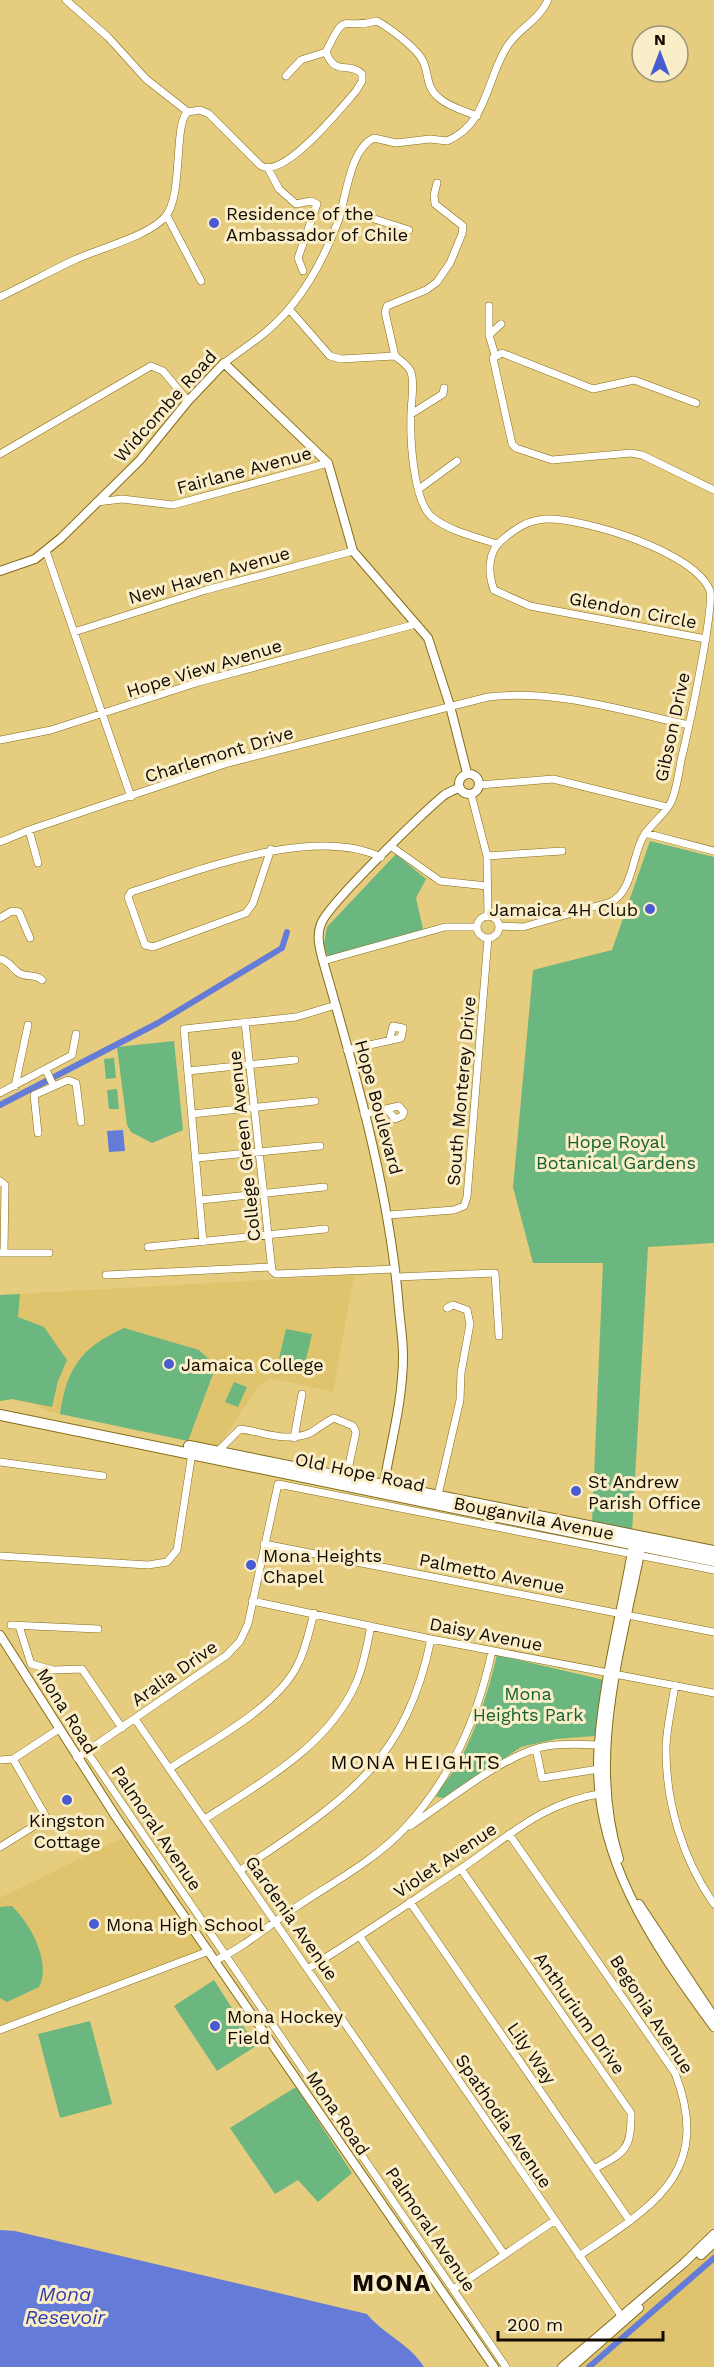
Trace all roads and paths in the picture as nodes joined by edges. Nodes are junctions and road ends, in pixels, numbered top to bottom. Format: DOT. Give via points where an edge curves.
graph roads {
  1 [pos="66,0"];
  2 [pos="547,2"];
  3 [pos="326,52"];
  4 [pos="286,76"];
  5 [pos="188,112"];
  6 [pos="477,116"];
  7 [pos="269,170"];
  8 [pos="437,183"];
  9 [pos="343,209"];
  10 [pos="167,216"];
  11 [pos="409,230"];
  12 [pos="303,271"];
  13 [pos="201,280"];
  14 [pos="0,297"];
  15 [pos="489,306"];
  16 [pos="289,309"];
  17 [pos="501,324"];
  18 [pos="489,336"];
  19 [pos="495,355"];
  20 [pos="394,356"];
  21 [pos="224,363"];
  22 [pos="444,388"];
  23 [pos="188,401"];
  24 [pos="696,403"];
  25 [pos="411,414"];
  26 [pos="0,454"];
  27 [pos="457,461"];
  28 [pos="328,463"];
  29 [pos="419,489"];
  30 [pos="714,490"];
  31 [pos="95,502"];
  32 [pos="496,544"];
  33 [pos="46,551"];
  34 [pos="353,551"];
  35 [pos="0,571"];
  36 [pos="416,624"];
  37 [pos="74,632"];
  38 [pos="706,639"];
  39 [pos="450,706"];
  40 [pos="102,714"];
  41 [pos="689,725"];
  42 [pos="0,740"];
  43 [pos="467,773"];
  44 [pos="479,784"];
  45 [pos="459,788"];
  46 [pos="471,794"];
  47 [pos="130,797"];
  48 [pos="667,807"];
  49 [pos="29,830"];
  50 [pos="645,833"];
  51 [pos="0,842"];
  52 [pos="392,847"];
  53 [pos="271,849"];
  54 [pos="562,851"];
  55 [pos="714,851"];
  56 [pos="487,856"];
  57 [pos="381,857"];
  58 [pos="38,863"];
  59 [pos="487,886"];
  60 [pos="488,916"];
  61 [pos="0,918"];
  62 [pos="477,927"];
  63 [pos="499,927"];
  64 [pos="30,938"];
  65 [pos="488,938"];
  66 [pos="0,959"];
  67 [pos="323,961"];
  68 [pos="42,981"];
  69 [pos="336,1005"];
  70 [pos="245,1022"];
  71 [pos="28,1025"];
  72 [pos="76,1034"];
  73 [pos="390,1038"];
  74 [pos="347,1050"];
  75 [pos="295,1060"];
  76 [pos="251,1064"];
  77 [pos="46,1070"];
  78 [pos="188,1071"];
  79 [pos="53,1085"];
  80 [pos="15,1086"];
  81 [pos="0,1093"];
  82 [pos="315,1101"];
  83 [pos="256,1106"];
  84 [pos="387,1109"];
  85 [pos="192,1114"];
  86 [pos="364,1114"];
  87 [pos="81,1122"];
  88 [pos="38,1133"];
  89 [pos="320,1146"];
  90 [pos="261,1151"];
  91 [pos="196,1158"];
  92 [pos="2,1182"];
  93 [pos="324,1187"];
  94 [pos="265,1193"];
  95 [pos="201,1200"];
  96 [pos="389,1215"];
  97 [pos="325,1229"];
  98 [pos="270,1235"];
  99 [pos="203,1242"];
  100 [pos="148,1247"];
  101 [pos="2,1252"];
  102 [pos="49,1253"];
  103 [pos="270,1267"];
  104 [pos="395,1273"];
  105 [pos="106,1275"];
  106 [pos="447,1308"];
  107 [pos="499,1336"];
  108 [pos="302,1394"];
  109 [pos="0,1408"];
  110 [pos="0,1415"];
  111 [pos="294,1438"];
  112 [pos="192,1450"];
  113 [pos="217,1452"];
  114 [pos="0,1461"];
  115 [pos="349,1465"];
  116 [pos="103,1476"];
  117 [pos="278,1484"];
  118 [pos="383,1489"];
  119 [pos="438,1495"];
  120 [pos="639,1535"];
  121 [pos="264,1544"];
  122 [pos="636,1551"];
  123 [pos="714,1551"];
  124 [pos="0,1556"];
  125 [pos="714,1561"];
  126 [pos="714,1570"];
  127 [pos="252,1601"];
  128 [pos="314,1613"];
  129 [pos="625,1614"];
  130 [pos="371,1626"];
  131 [pos="98,1629"];
  132 [pos="714,1632"];
  133 [pos="0,1635"];
  134 [pos="431,1639"];
  135 [pos="4,1648"];
  136 [pos="492,1651"];
  137 [pos="613,1674"];
  138 [pos="675,1685"];
  139 [pos="714,1693"];
  140 [pos="135,1719"];
  141 [pos="122,1728"];
  142 [pos="59,1729"];
  143 [pos="598,1744"];
  144 [pos="536,1749"];
  145 [pos="87,1752"];
  146 [pos="77,1758"];
  147 [pos="13,1759"];
  148 [pos="0,1760"];
  149 [pos="169,1769"];
  150 [pos="598,1769"];
  151 [pos="603,1794"];
  152 [pos="205,1820"];
  153 [pos="403,1830"];
  154 [pos="509,1834"];
  155 [pos="0,1847"];
  156 [pos="461,1869"];
  157 [pos="241,1870"];
  158 [pos="410,1902"];
  159 [pos="714,1904"];
  160 [pos="276,1920"];
  161 [pos="360,1937"];
  162 [pos="209,1951"];
  163 [pos="226,1956"];
  164 [pos="216,1960"];
  165 [pos="309,1968"];
  166 [pos="714,2017"];
  167 [pos="714,2026"];
  168 [pos="0,2030"];
  169 [pos="594,2169"];
  170 [pos="554,2221"];
  171 [pos="630,2222"];
  172 [pos="714,2234"];
  173 [pos="714,2243"];
  174 [pos="504,2254"];
  175 [pos="579,2256"];
  176 [pos="454,2289"];
  177 [pos="623,2319"];
  178 [pos="494,2367"];
  179 [pos="506,2367"];
  180 [pos="562,2367"];
  181 [pos="572,2367"];
  1 -- 5 [label="street" via="146,79"];
  2 -- 6 [label="street, Widcombe Road" via="503,54"];
  3 -- 4 [label="street" via="302,60"];
  3 -- 6 [label="street" via="339,25 377,21 390,28 423,61 426,79 438,98"];
  3 -- 7 [label="street" via="335,66 362,74 362,81 299,152"];
  5 -- 7 [label="street" via="200,110 217,119"];
  5 -- 10 [label="street" via="182,121 179,163"];
  6 -- 9 [label="street, Widcombe Road" via="466,130 447,141 396,143 379,138 363,145 347,183"];
  7 -- 12 [label="street" via="279,189 296,204 317,204 298,258"];
  8 -- 20 [label="street" via="435,204 459,221 462,234 437,282 387,306"];
  9 -- 11 [label="street"];
  9 -- 16 [label="street, Widcombe Road" via="310,284"];
  10 -- 13 [label="street"];
  10 -- 14 [label="street" via="152,228 74,260"];
  15 -- 18 [label="street"];
  16 -- 20 [label="street" via="330,356"];
  16 -- 21 [label="street, Widcombe Road"];
  17 -- 18 [label="street"];
  18 -- 19 [label="street"];
  19 -- 24 [label="street" via="502,352 593,389 634,380"];
  19 -- 30 [label="street" via="512,444 516,448 552,460 642,455"];
  20 -- 25 [label="street" via="411,373"];
  21 -- 23 [label="street, Widcombe Road"];
  21 -- 28 [label="street"];
  22 -- 25 [label="street" via="443,394"];
  23 -- 26 [label="street" via="163,371 151,366"];
  23 -- 31 [label="street, Widcombe Road" via="140,460"];
  25 -- 29 [label="street"];
  27 -- 29 [label="street"];
  28 -- 31 [label="street, Fairlane Avenue" via="173,505 122,498"];
  28 -- 34 [label="street"];
  29 -- 32 [label="street" via="434,519"];
  31 -- 33 [label="street, Widcombe Road"];
  32 -- 38 [label="street, Glendon Circle" via="489,573 494,590 501,594 531,606"];
  32 -- 38 [label="street, Glendon Circle" via="520,525 544,519 574,521 663,549 706,581 712,608"];
  33 -- 35 [label="street, Widcombe Road"];
  33 -- 37 [label="street"];
  34 -- 36 [label="street"];
  34 -- 37 [label="street, New Haven Avenue" via="206,590"];
  36 -- 39 [label="street" via="428,638"];
  36 -- 40 [label="street, Hope View Avenue" via="199,682"];
  37 -- 40 [label="street"];
  38 -- 41 [label="street, Gibson Drive"];
  39 -- 41 [label="street, Charlemont Drive" via="520,694 548,695"];
  39 -- 43 [label="street"];
  39 -- 47 [label="street, Charlemont Drive" via="228,763"];
  40 -- 42 [label="street, Hope View Avenue"];
  40 -- 47 [label="street"];
  41 -- 48 [label="street, Gibson Drive" via="672,802"];
  43 -- 44 [label="street" via="476,776"];
  43 -- 45 [label="street" via="460,779"];
  44 -- 46 [label="street"];
  44 -- 48 [label="street" via="553,779"];
  45 -- 46 [label="street"];
  45 -- 52 [label="street, Hope Boulevard" via="427,810"];
  46 -- 56 [label="street"];
  47 -- 49 [label="street, Charlemont Drive"];
  48 -- 50 [label="street, Gibson Drive"];
  49 -- 51 [label="street, Charlemont Drive"];
  49 -- 58 [label="street"];
  50 -- 55 [label="street"];
  50 -- 63 [label="street, Gibson Drive" via="625,888 616,899 523,927"];
  52 -- 57 [label="street, Hope Boulevard"];
  52 -- 59 [label="street" via="440,881"];
  53 -- 53 [label="street" via="130,893 128,897 145,945 153,947 246,913"];
  53 -- 57 [label="street" via="359,847"];
  54 -- 56 [label="street"];
  56 -- 59 [label="street"];
  57 -- 67 [label="street, Hope Boulevard" via="324,917 319,937"];
  59 -- 60 [label="street"];
  60 -- 62 [label="street"];
  60 -- 63 [label="street"];
  61 -- 64 [label="street" via="12,911 19,912"];
  62 -- 65 [label="street"];
  62 -- 67 [label="street" via="445,927"];
  63 -- 65 [label="street"];
  65 -- 96 [label="street, South Monterey Drive" via="464,1206"];
  66 -- 68 [label="street" via="20,974 36,975"];
  67 -- 69 [label="street, Hope Boulevard"];
  69 -- 70 [label="street" via="296,1017"];
  69 -- 74 [label="street, Hope Boulevard"];
  70 -- 76 [label="street, College Green Avenue"];
  70 -- 78 [label="street" via="184,1029"];
  71 -- 80 [label="street"];
  72 -- 77 [label="street" via="72,1055"];
  73 -- 74 [label="street"];
  74 -- 86 [label="street, Hope Boulevard"];
  75 -- 76 [label="street"];
  76 -- 78 [label="street"];
  76 -- 83 [label="street, College Green Avenue"];
  77 -- 79 [label="street"];
  77 -- 80 [label="street"];
  78 -- 85 [label="street"];
  79 -- 87 [label="street" via="68,1080 76,1083"];
  79 -- 88 [label="street" via="34,1095"];
  80 -- 81 [label="street"];
  82 -- 83 [label="street"];
  83 -- 85 [label="street"];
  83 -- 90 [label="street, College Green Avenue"];
  84 -- 86 [label="street"];
  85 -- 91 [label="street"];
  86 -- 96 [label="street, Hope Boulevard"];
  89 -- 90 [label="street"];
  90 -- 91 [label="street"];
  90 -- 94 [label="street, College Green Avenue"];
  91 -- 95 [label="street"];
  92 -- 101 [label="street"];
  93 -- 94 [label="street"];
  94 -- 95 [label="street"];
  94 -- 98 [label="street, College Green Avenue"];
  95 -- 99 [label="street"];
  96 -- 104 [label="street, Hope Boulevard"];
  97 -- 98 [label="street"];
  98 -- 99 [label="street"];
  98 -- 103 [label="street, College Green Avenue"];
  99 -- 100 [label="street"];
  101 -- 102 [label="street"];
  103 -- 104 [label="street, College Green Avenue" via="276,1274"];
  103 -- 105 [label="street, College Green Avenue"];
  104 -- 107 [label="street" via="495,1273"];
  104 -- 118 [label="street, Hope Boulevard" via="403,1355 401,1395"];
  106 -- 119 [label="street" via="453,1305 467,1310 470,1324 458,1409"];
  108 -- 111 [label="street"];
  109 -- 112 [label="main road, Old Hope Road"];
  110 -- 112 [label="main road, Old Hope Road"];
  111 -- 113 [label="street" via="240,1429"];
  111 -- 115 [label="street" via="334,1418 341,1420 356,1432"];
  112 -- 113 [label="main road, Old Hope Road"];
  112 -- 118 [label="main road, Old Hope Road"];
  112 -- 124 [label="street" via="177,1550 167,1562 155,1566"];
  113 -- 118 [label="main road, Old Hope Road"];
  114 -- 116 [label="street"];
  117 -- 121 [label="street, Aralia Drive"];
  117 -- 122 [label="street, Bouganvila Avenue"];
  118 -- 119 [label="main road, Old Hope Road"];
  118 -- 122 [label="main road, Old Hope Road"];
  119 -- 120 [label="main road, Old Hope Road"];
  120 -- 122 [label="street"];
  120 -- 123 [label="main road, Old Hope Road"];
  121 -- 127 [label="street, Aralia Drive"];
  121 -- 129 [label="street, Palmetto Avenue"];
  122 -- 125 [label="main road, Old Hope Road"];
  122 -- 126 [label="street, Bouganvila Avenue"];
  122 -- 129 [label="street"];
  127 -- 128 [label="street, Daisy Avenue"];
  127 -- 140 [label="street, Aralia Drive" via="244,1634 227,1655"];
  128 -- 130 [label="street, Daisy Avenue"];
  128 -- 149 [label="street" via="304,1651 277,1693"];
  129 -- 132 [label="street, Palmetto Avenue"];
  129 -- 137 [label="street"];
  130 -- 134 [label="street, Daisy Avenue"];
  130 -- 152 [label="street" via="357,1682 333,1720 292,1760"];
  131 -- 141 [label="street" via="15,1626 31,1664 53,1670 82,1670"];
  133 -- 135 [label="street, Mona Road"];
  134 -- 136 [label="street, Daisy Avenue"];
  134 -- 157 [label="street" via="415,1700 380,1760 330,1808"];
  135 -- 142 [label="street, Mona Road"];
  136 -- 137 [label="street, Daisy Avenue"];
  136 -- 153 [label="street" via="482,1695 462,1746"];
  137 -- 138 [label="street, Daisy Avenue"];
  137 -- 143 [label="street"];
  137 -- 151 [label="street"];
  138 -- 139 [label="street, Daisy Avenue"];
  138 -- 159 [label="street" via="666,1748 668,1794 681,1840 700,1884"];
  140 -- 141 [label="street, Aralia Drive"];
  140 -- 149 [label="street, Gardenia Avenue"];
  141 -- 145 [label="street, Aralia Drive"];
  142 -- 146 [label="street, Mona Road"];
  142 -- 147 [label="street"];
  143 -- 144 [label="street" via="560,1744"];
  143 -- 150 [label="street"];
  144 -- 150 [label="street" via="542,1778"];
  144 -- 153 [label="street" via="486,1775"];
  145 -- 146 [label="street, Aralia Drive"];
  145 -- 163 [label="street, Palmoral Avenue"];
  146 -- 162 [label="street, Mona Road"];
  147 -- 148 [label="street"];
  147 -- 155 [label="street" via="45,1815 42,1821"];
  149 -- 152 [label="street, Gardenia Avenue"];
  150 -- 151 [label="street"];
  151 -- 154 [label="street, Violet Avenue" via="552,1806"];
  151 -- 166 [label="street" via="613,1840 631,1890"];
  151 -- 167 [label="street" via="608,1845 627,1892 653,1938"];
  152 -- 157 [label="street, Gardenia Avenue"];
  153 -- 160 [label="street"];
  154 -- 156 [label="street, Violet Avenue"];
  154 -- 171 [label="street, Begonia Avenue" via="612,1980 687,2096 693,2137 686,2169 661,2199"];
  156 -- 158 [label="street, Violet Avenue"];
  156 -- 169 [label="street, Anthurium Drive" via="631,2113 631,2137 623,2153"];
  157 -- 160 [label="street, Gardenia Avenue"];
  158 -- 161 [label="street, Violet Avenue"];
  158 -- 169 [label="street, Lily Way"];
  160 -- 163 [label="street"];
  160 -- 165 [label="street, Gardenia Avenue"];
  161 -- 165 [label="street, Violet Avenue"];
  161 -- 170 [label="street, Spathodia Avenue"];
  162 -- 164 [label="street, Mona Road"];
  162 -- 168 [label="street"];
  163 -- 164 [label="street"];
  163 -- 176 [label="street, Palmoral Avenue"];
  164 -- 178 [label="street, Mona Road"];
  165 -- 174 [label="street, Gardenia Avenue"];
  169 -- 171 [label="street, Lily Way"];
  170 -- 174 [label="street"];
  170 -- 175 [label="street, Spathodia Avenue"];
  171 -- 175 [label="street, Begonia Avenue"];
  172 -- 177 [label="street"];
  173 -- 177 [label="street"];
  174 -- 176 [label="street"];
  175 -- 177 [label="street, Spathodia Avenue"];
  176 -- 179 [label="street, Palmoral Avenue"];
  177 -- 180 [label="street"];
  177 -- 181 [label="street"];
}
